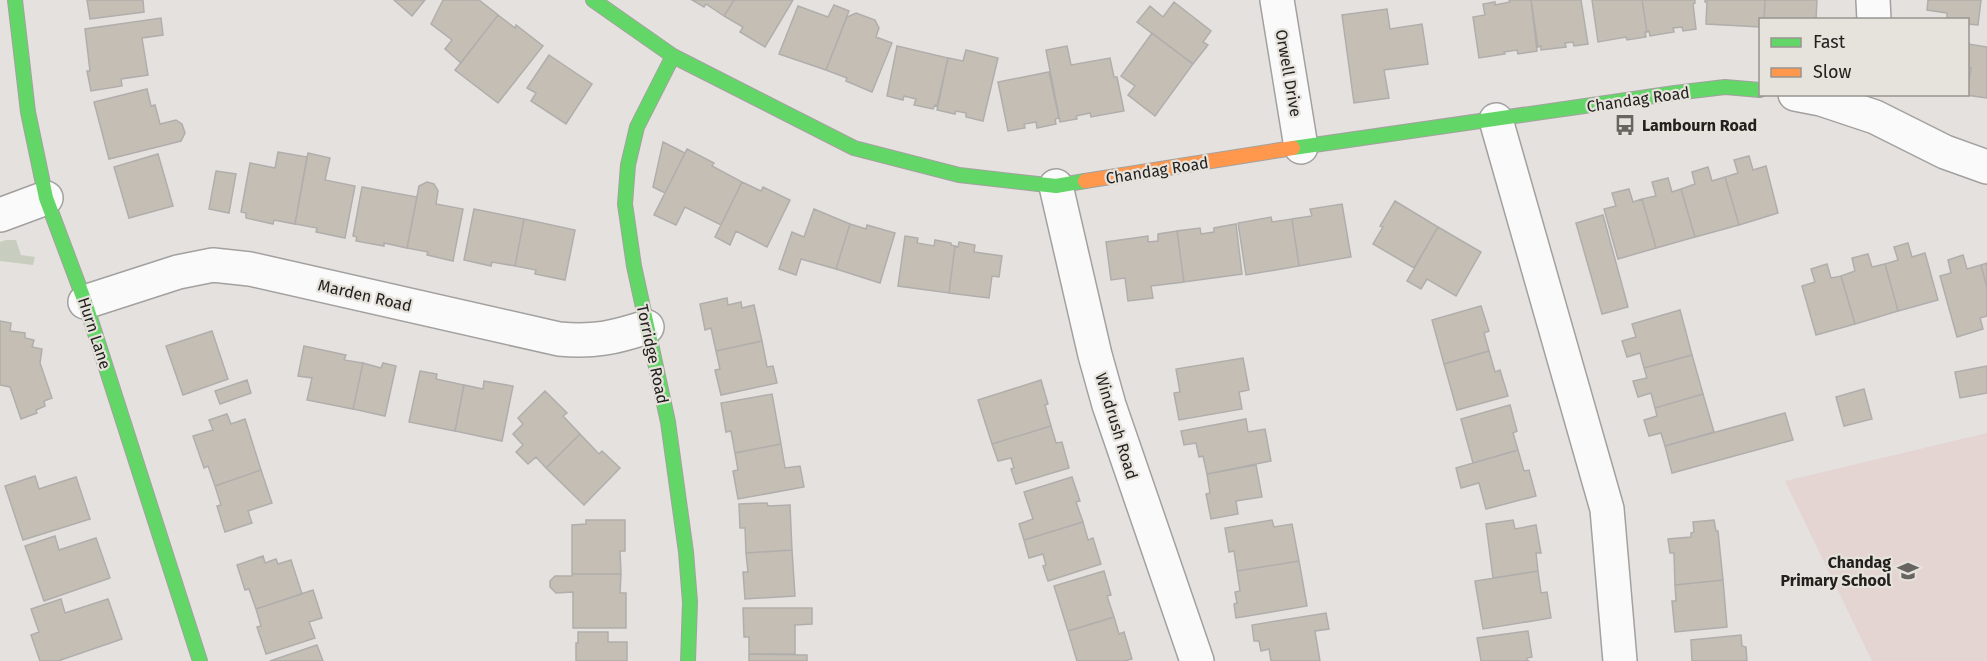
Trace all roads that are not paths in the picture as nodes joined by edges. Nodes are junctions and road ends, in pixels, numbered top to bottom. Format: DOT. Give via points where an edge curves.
graph roads {
  1 [pos="15,0"];
  2 [pos="593,0"];
  3 [pos="1276,0"];
  4 [pos="1873,0"];
  5 [pos="1874,18"];
  6 [pos="673,56"];
  7 [pos="1759,90"];
  8 [pos="1805,96"];
  9 [pos="1875,106"];
  10 [pos="1496,120"];
  11 [pos="1301,147"];
  12 [pos="1987,167"];
  13 [pos="1056,186"];
  14 [pos="46,198"];
  15 [pos="0,215"];
  16 [pos="85,302"];
  17 [pos="647,327"];
  18 [pos="200,661"];
  19 [pos="688,661"];
  20 [pos="1197,661"];
  21 [pos="1620,661"];
  1 -- 14 [label="street, Hurn Lane" via="28,112"];
  2 -- 6 [label="street, Chandag Road"];
  3 -- 11 [label="street, Orwell Drive"];
  4 -- 5 [label="street"];
  6 -- 13 [label="street, Chandag Road" via="854,148 958,175"];
  6 -- 17 [label="street, Torridge Road" via="637,128 628,165 625,204 633,266"];
  7 -- 10 [label="street, Chandag Road" via="1725,87"];
  8 -- 9 [label="street"];
  9 -- 12 [label="street" via="1945,152"];
  10 -- 11 [label="street, Chandag Road"];
  10 -- 21 [label="street" via="1607,509"];
  11 -- 13 [label="street, Chandag Road"];
  13 -- 20 [label="street, Windrush Road" via="1109,405"];
  14 -- 15 [label="street"];
  14 -- 16 [label="street, Hurn Lane"];
  16 -- 17 [label="street, Marden Road" via="213,265 250,269 559,339 612,338"];
  16 -- 18 [label="street, Hurn Lane"];
  17 -- 19 [label="street, Torridge Road" via="668,422 686,552 690,602"];
}
